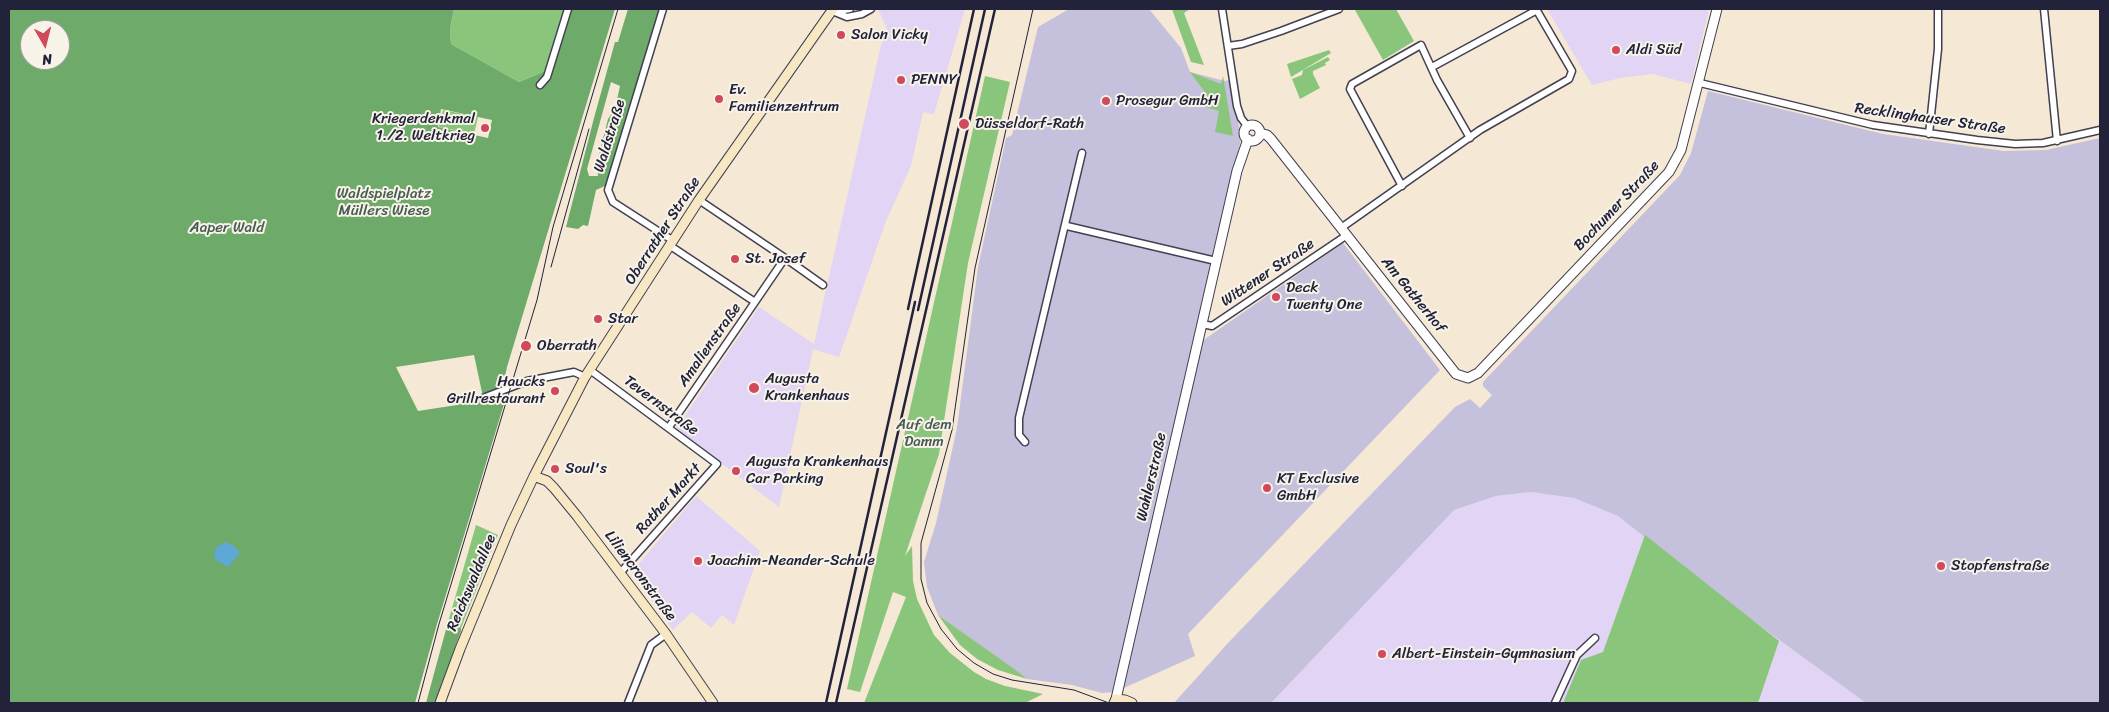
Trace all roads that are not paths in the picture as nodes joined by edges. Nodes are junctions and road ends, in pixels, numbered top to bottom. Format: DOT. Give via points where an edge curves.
graph roads {
  1 [pos="568,9"];
  2 [pos="663,9"];
  3 [pos="833,9"];
  4 [pos="850,9"];
  5 [pos="1222,9"];
  6 [pos="1339,9"];
  7 [pos="1537,9"];
  8 [pos="1717,9"];
  9 [pos="1938,9"];
  10 [pos="2044,9"];
  11 [pos="873,10"];
  12 [pos="1228,46"];
  13 [pos="1432,67"];
  14 [pos="1700,83"];
  15 [pos="540,85"];
  16 [pos="1248,127"];
  17 [pos="2100,130"];
  18 [pos="1260,133"];
  19 [pos="1929,134"];
  20 [pos="1470,138"];
  21 [pos="1248,139"];
  22 [pos="2057,141"];
  23 [pos="1082,153"];
  24 [pos="1402,186"];
  25 [pos="699,200"];
  26 [pos="1067,226"];
  27 [pos="1344,231"];
  28 [pos="671,242"];
  29 [pos="785,258"];
  30 [pos="1216,261"];
  31 [pos="823,285"];
  32 [pos="755,302"];
  33 [pos="1202,324"];
  34 [pos="588,373"];
  35 [pos="1464,378"];
  36 [pos="484,398"];
  37 [pos="669,427"];
  38 [pos="1025,442"];
  39 [pos="717,464"];
  40 [pos="534,476"];
  41 [pos="621,572"];
  42 [pos="666,634"];
  43 [pos="1595,638"];
  44 [pos="1115,701"];
  45 [pos="440,703"];
  46 [pos="628,703"];
  47 [pos="713,703"];
  48 [pos="1132,703"];
  49 [pos="1555,703"];
  1 -- 15 [label="street" via="547,77"];
  2 -- 28 [label="street, Waldstraße" via="608,190 613,202"];
  3 -- 4 [label="street"];
  3 -- 11 [label="street" via="847,18"];
  3 -- 25 [label="main road, Oberrather Straße"];
  5 -- 12 [label="street"];
  6 -- 12 [label="street" via="1242,44"];
  7 -- 13 [label="street"];
  7 -- 20 [label="street" via="1572,75"];
  8 -- 14 [label="street, Bochumer Straße"];
  9 -- 19 [label="street" via="1938,49"];
  10 -- 22 [label="street"];
  12 -- 16 [label="street" via="1237,106"];
  13 -- 20 [label="street"];
  13 -- 24 [label="street" via="1421,45 1352,84 1350,90"];
  14 -- 19 [label="street, Recklinghauser Straße" via="1873,126"];
  14 -- 35 [label="street, Bochumer Straße" via="1681,150 1669,172 1478,373"];
  16 -- 18 [label="street" via="1257,127"];
  16 -- 21 [label="street" via="1245,133"];
  17 -- 22 [label="street, Recklinghauser Straße"];
  18 -- 21 [label="street" via="1257,139"];
  18 -- 27 [label="street, Am Gatherhof" via="1271,139"];
  19 -- 22 [label="street, Recklinghauser Straße" via="2014,144"];
  20 -- 24 [label="street"];
  21 -- 30 [label="street, Wahlerstraße" via="1237,171"];
  23 -- 26 [label="street"];
  24 -- 27 [label="street"];
  25 -- 28 [label="main road, Oberrather Straße"];
  25 -- 29 [label="street"];
  26 -- 30 [label="street"];
  26 -- 38 [label="street" via="1019,418 1019,434"];
  27 -- 33 [label="street, Wittener Straße" via="1212,326"];
  27 -- 35 [label="street, Am Gatherhof" via="1456,374"];
  28 -- 32 [label="street, Waldstraße"];
  28 -- 34 [label="main road, Oberrather Straße"];
  29 -- 31 [label="street"];
  29 -- 32 [label="street, Amalienstraße"];
  30 -- 33 [label="street, Wahlerstraße"];
  32 -- 37 [label="street, Amalienstraße"];
  33 -- 44 [label="street, Wahlerstraße"];
  34 -- 36 [label="street" via="574,372 536,379"];
  34 -- 37 [label="street, Tevernstraße"];
  34 -- 40 [label="main road, Oberrather Straße"];
  37 -- 39 [label="street, Tevernstraße"];
  39 -- 41 [label="street, Rather Markt"];
  40 -- 41 [label="main road, Liliencronstraße" via="554,488"];
  40 -- 45 [label="main road, Reichswaldallee"];
  41 -- 42 [label="main road, Liliencronstraße"];
  42 -- 46 [label="street" via="651,646"];
  42 -- 47 [label="main road, Liliencronstraße"];
  43 -- 49 [label="street" via="1577,655"];
  44 -- 48 [label="main road"];
}
